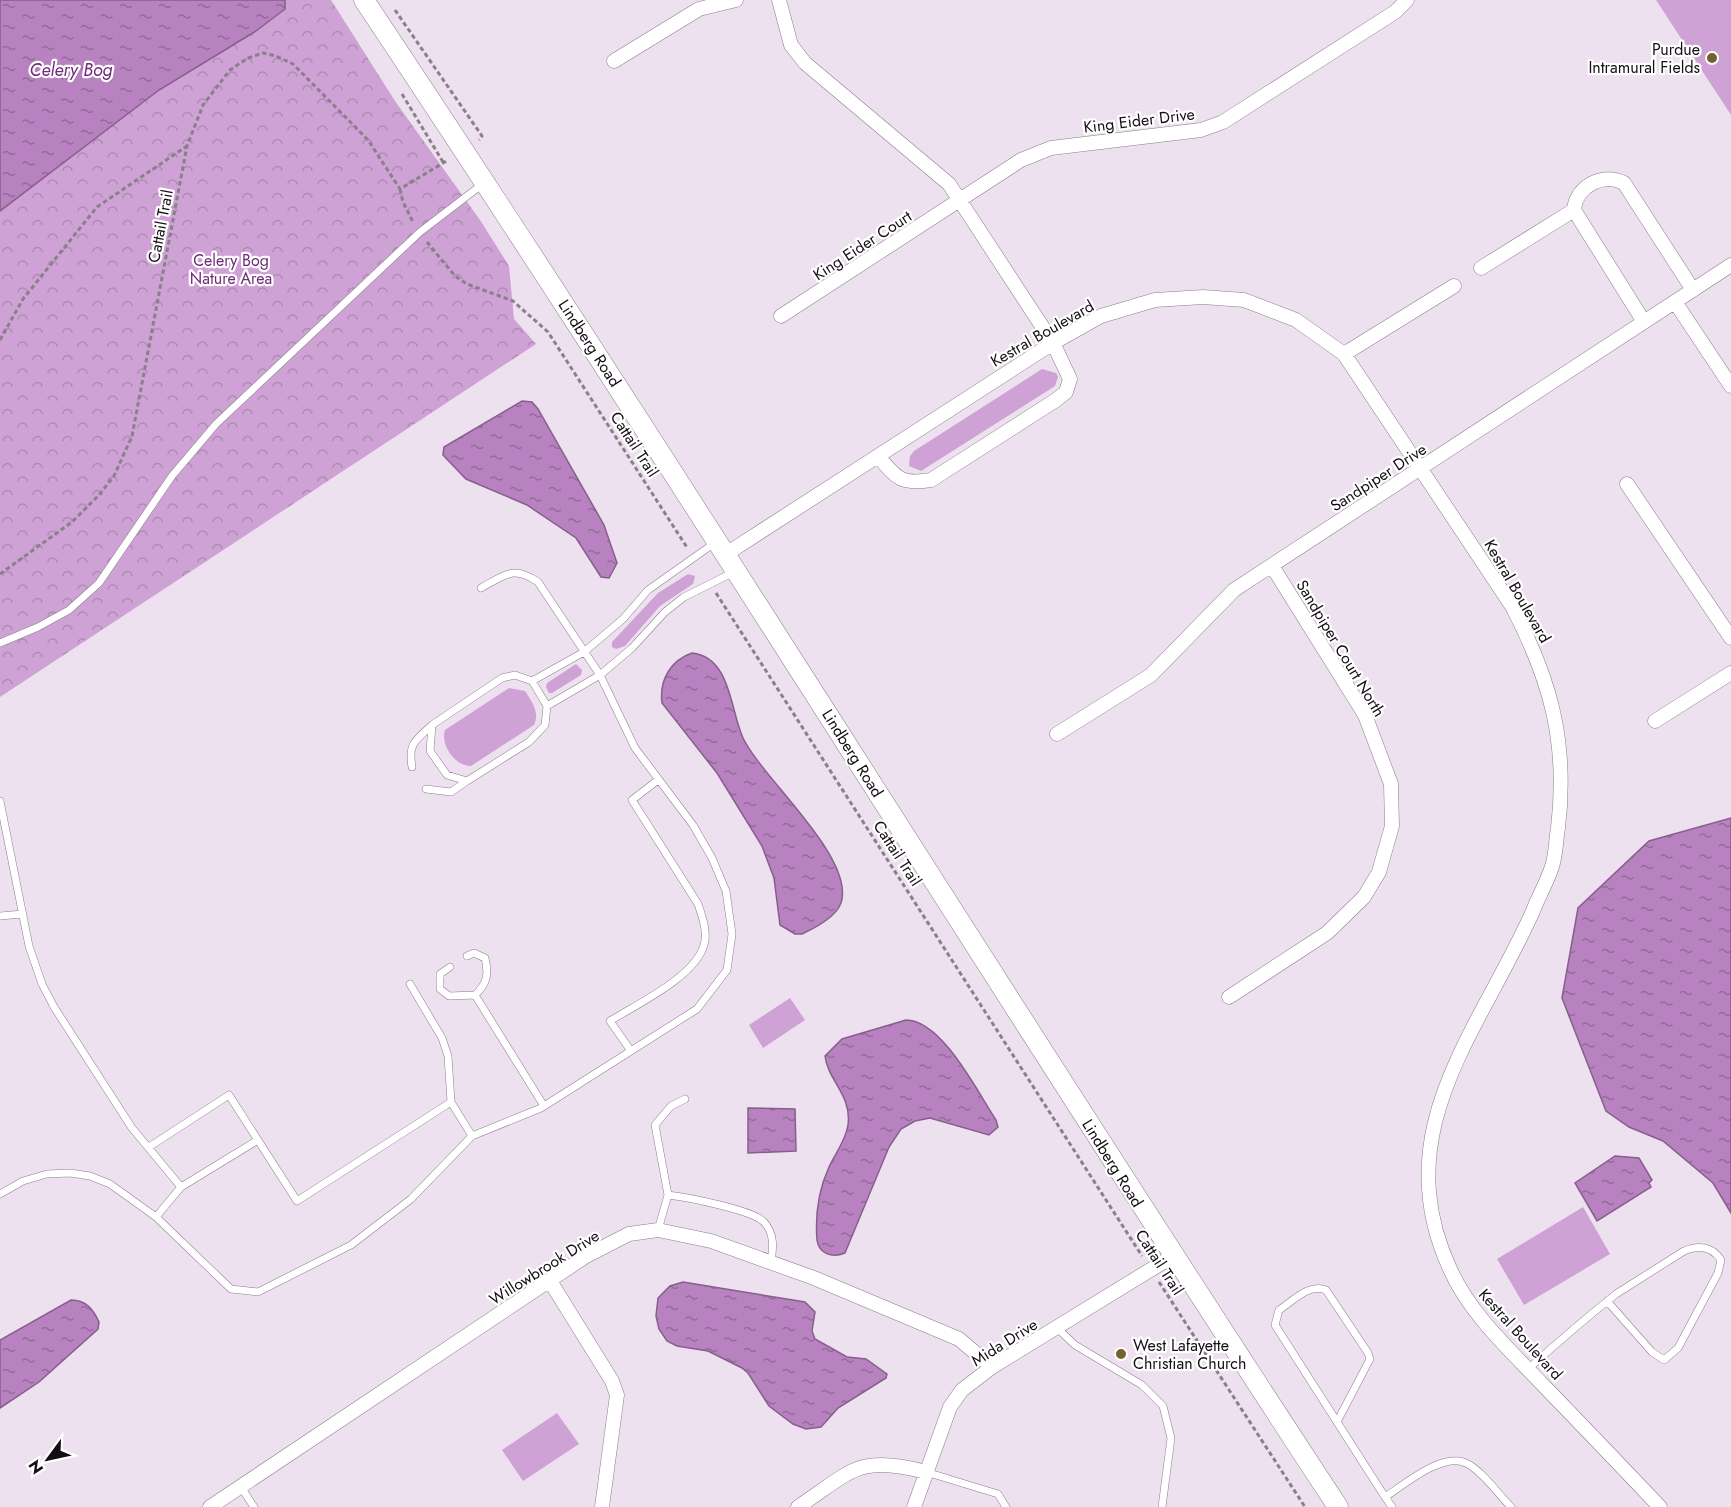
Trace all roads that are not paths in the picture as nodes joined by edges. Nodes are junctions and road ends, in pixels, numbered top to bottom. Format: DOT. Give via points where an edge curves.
graph roads {
  1 [pos="364,0"];
  2 [pos="736,0"];
  3 [pos="779,0"];
  4 [pos="1407,0"];
  5 [pos="614,61"];
  6 [pos="486,181"];
  7 [pos="960,201"];
  8 [pos="1574,210"];
  9 [pos="1731,265"];
  10 [pos="1481,268"];
  11 [pos="1454,286"];
  12 [pos="1693,290"];
  13 [pos="1675,302"];
  14 [pos="782,316"];
  15 [pos="1644,322"];
  16 [pos="1053,342"];
  17 [pos="1344,354"];
  18 [pos="1731,386"];
  19 [pos="878,456"];
  20 [pos="1421,469"];
  21 [pos="1627,484"];
  22 [pos="722,547"];
  23 [pos="1272,566"];
  24 [pos="737,571"];
  25 [pos="481,588"];
  26 [pos="1731,638"];
  27 [pos="0,643"];
  28 [pos="584,652"];
  29 [pos="1731,673"];
  30 [pos="600,675"];
  31 [pos="532,681"];
  32 [pos="547,706"];
  33 [pos="1655,721"];
  34 [pos="432,725"];
  35 [pos="1057,734"];
  36 [pos="412,768"];
  37 [pos="658,780"];
  38 [pos="467,781"];
  39 [pos="426,789"];
  40 [pos="0,801"];
  41 [pos="23,914"];
  42 [pos="0,916"];
  43 [pos="467,956"];
  44 [pos="450,968"];
  45 [pos="410,984"];
  46 [pos="475,995"];
  47 [pos="1229,998"];
  48 [pos="631,1051"];
  49 [pos="685,1099"];
  50 [pos="451,1102"];
  51 [pos="544,1106"];
  52 [pos="472,1136"];
  53 [pos="258,1140"];
  54 [pos="149,1147"];
  55 [pos="181,1187"];
  56 [pos="0,1194"];
  57 [pos="668,1196"];
  58 [pos="156,1217"];
  59 [pos="658,1230"];
  60 [pos="1173,1256"];
  61 [pos="771,1263"];
  62 [pos="550,1281"];
  63 [pos="1607,1301"];
  64 [pos="1057,1328"];
  65 [pos="992,1367"];
  66 [pos="1528,1369"];
  67 [pos="1337,1422"];
  68 [pos="926,1472"];
  69 [pos="241,1487"];
  70 [pos="1385,1497"];
  71 [pos="210,1507"];
  72 [pos="254,1507"];
  73 [pos="602,1507"];
  74 [pos="798,1507"];
  75 [pos="914,1507"];
  76 [pos="1006,1507"];
  77 [pos="1162,1507"];
  78 [pos="1338,1507"];
  79 [pos="1392,1507"];
  80 [pos="1511,1507"];
  81 [pos="1660,1507"];
  1 -- 6 [label="main road, Lindberg Road"];
  2 -- 5 [label="street" via="699,9"];
  3 -- 7 [label="street" via="791,45 805,63 948,184"];
  4 -- 7 [label="street, King Eider Drive" via="1395,12 1223,122 1201,130 1051,148 1021,160"];
  6 -- 22 [label="main road, Lindberg Road"];
  6 -- 27 [label="lane" via="420,232 195,446 99,583 69,610"];
  7 -- 14 [label="street, King Eider Court"];
  7 -- 16 [label="street"];
  8 -- 10 [label="street"];
  8 -- 12 [label="street" via="1575,200 1599,180 1613,177 1624,183"];
  8 -- 15 [label="street"];
  9 -- 12 [label="street, Sandpiper Drive"];
  11 -- 17 [label="street"];
  12 -- 13 [label="street, Sandpiper Drive"];
  13 -- 15 [label="street, Sandpiper Drive"];
  13 -- 18 [label="street"];
  15 -- 20 [label="street, Sandpiper Drive"];
  16 -- 17 [label="street, Kestral Boulevard" via="1101,316 1155,300 1203,297 1244,300 1296,320"];
  16 -- 19 [label="street, Kestral Boulevard"];
  16 -- 19 [label="street" via="1070,380 1066,392 1056,400 931,480 913,483 896,478"];
  17 -- 20 [label="street, Kestral Boulevard"];
  19 -- 22 [label="street, Kestral Boulevard"];
  20 -- 23 [label="street, Sandpiper Drive"];
  20 -- 66 [label="street, Kestral Boulevard" via="1484,562 1535,651 1559,734 1561,797 1553,863 1513,955 1444,1088 1428,1150 1429,1198 1438,1241 1451,1272 1471,1307"];
  21 -- 26 [label="street"];
  22 -- 24 [label="main road, Lindberg Road"];
  22 -- 28 [label="lane" via="693,557 648,590 623,619"];
  23 -- 35 [label="street, Sandpiper Drive" via="1234,590 1151,675"];
  23 -- 47 [label="street, Sandpiper Court North" via="1365,715 1391,784 1392,826 1378,872 1364,897 1327,933"];
  24 -- 30 [label="lane" via="665,612"];
  24 -- 60 [label="main road, Lindberg Road"];
  25 -- 28 [label="lane" via="510,572 524,573 538,582"];
  28 -- 30 [label="lane"];
  28 -- 31 [label="lane"];
  29 -- 33 [label="street"];
  30 -- 32 [label="lane"];
  30 -- 37 [label="lane" via="624,729"];
  31 -- 32 [label="lane"];
  31 -- 34 [label="lane" via="515,675 502,678"];
  32 -- 38 [label="lane" via="544,725 529,742"];
  34 -- 36 [label="lane" via="412,744"];
  34 -- 38 [label="lane" via="430,751 447,775"];
  37 -- 48 [label="lane" via="693,825 712,858 726,891 732,934 727,970 697,1009"];
  37 -- 48 [label="lane" via="632,800 698,904 704,922 704,945 694,964 682,975 610,1021"];
  38 -- 39 [label="lane" via="451,792"];
  40 -- 41 [label="lane"];
  41 -- 42 [label="lane"];
  41 -- 54 [label="lane" via="29,946 54,1008 132,1128"];
  43 -- 46 [label="lane" via="474,952 485,958 489,972"];
  44 -- 46 [label="lane" via="440,974 440,989 448,996"];
  45 -- 50 [label="lane" via="442,1038 448,1056"];
  46 -- 51 [label="lane"];
  48 -- 51 [label="lane"];
  49 -- 57 [label="lane" via="670,1106 655,1125"];
  50 -- 52 [label="lane"];
  50 -- 53 [label="lane" via="297,1201"];
  51 -- 52 [label="lane"];
  52 -- 58 [label="lane" via="411,1199 351,1245 258,1292 231,1289"];
  53 -- 54 [label="lane" via="229,1095"];
  53 -- 55 [label="lane"];
  54 -- 55 [label="lane"];
  55 -- 58 [label="lane"];
  56 -- 58 [label="lane" via="23,1181 70,1173 111,1184"];
  57 -- 59 [label="lane"];
  57 -- 61 [label="lane" via="686,1197 763,1221 773,1237"];
  59 -- 61 [label="street, Willowbrook Drive" via="711,1241"];
  59 -- 62 [label="street, Willowbrook Drive" via="630,1234 586,1256"];
  60 -- 64 [label="street, Mida Drive"];
  60 -- 78 [label="main road, Lindberg Road"];
  61 -- 65 [label="street, Willowbrook Drive" via="959,1339"];
  62 -- 69 [label="street, Willowbrook Drive"];
  62 -- 73 [label="street" via="617,1395"];
  63 -- 63 [label="lane" via="1694,1247 1716,1252 1720,1260 1718,1273 1678,1348 1664,1360 1652,1352"];
  63 -- 66 [label="lane"];
  64 -- 65 [label="street, Mida Drive"];
  64 -- 77 [label="lane" via="1075,1345 1142,1385 1163,1406 1171,1438"];
  65 -- 68 [label="street, Mida Drive" via="962,1390 950,1407"];
  66 -- 81 [label="street, Kestral Boulevard"];
  67 -- 67 [label="lane" via="1275,1325 1279,1310 1311,1288 1326,1290 1370,1359"];
  67 -- 70 [label="lane"];
  68 -- 74 [label="street" via="881,1463 860,1466"];
  68 -- 75 [label="street, Mida Drive"];
  68 -- 76 [label="lane" via="998,1494"];
  69 -- 71 [label="street, Willowbrook Drive"];
  69 -- 72 [label="lane"];
  70 -- 79 [label="lane"];
  70 -- 80 [label="lane" via="1439,1464 1459,1459 1470,1465"];
}
